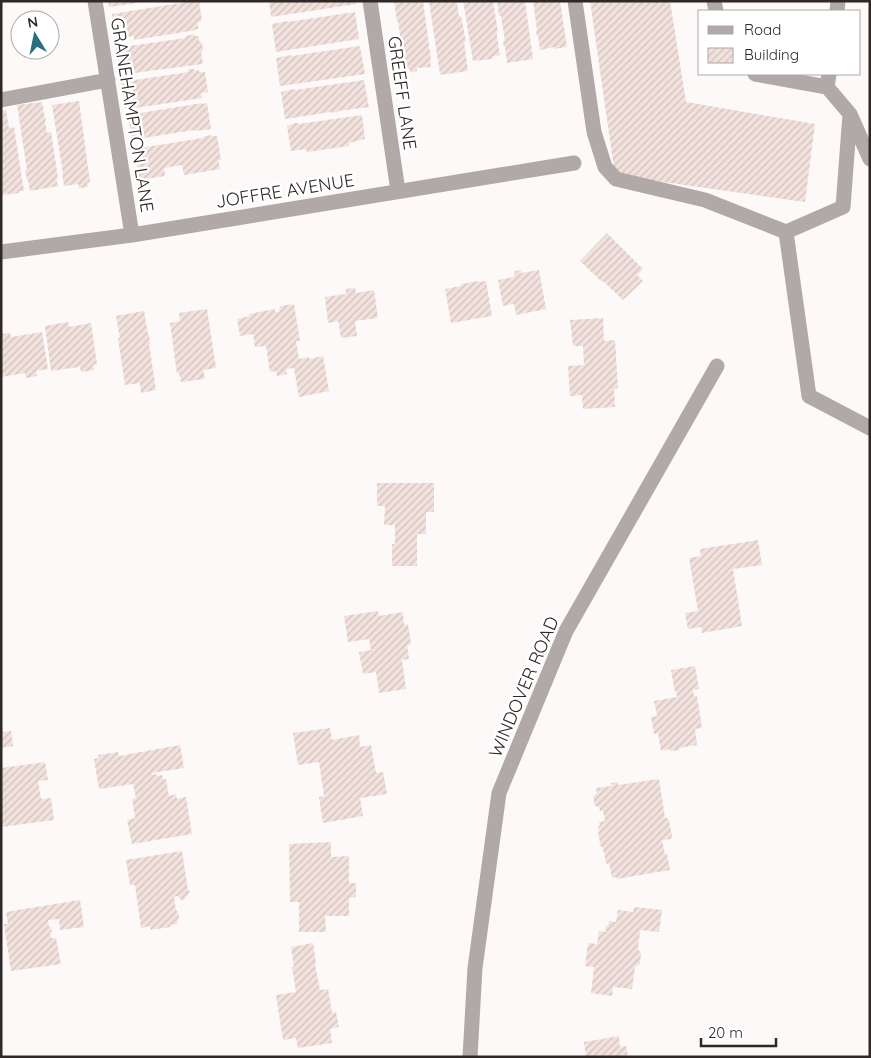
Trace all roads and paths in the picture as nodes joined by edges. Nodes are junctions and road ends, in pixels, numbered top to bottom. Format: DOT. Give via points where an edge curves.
graph roads {
  1 [pos="95,1"];
  2 [pos="370,1"];
  3 [pos="575,1"];
  4 [pos="767,75"];
  5 [pos="108,80"];
  6 [pos="828,80"];
  7 [pos="1,100"];
  8 [pos="850,114"];
  9 [pos="846,157"];
  10 [pos="870,160"];
  11 [pos="574,163"];
  12 [pos="398,191"];
  13 [pos="786,232"];
  14 [pos="132,235"];
  15 [pos="1,252"];
  16 [pos="717,366"];
  17 [pos="870,428"];
  18 [pos="470,1057"];
  1 -- 5 [label="street, GRANEHAMPTON LANE"];
  2 -- 12 [label="street, GREEFF LANE"];
  3 -- 13 [label="street" via="594,132 605,167 616,179 705,200"];
  4 -- 6 [label="street"];
  5 -- 7 [label="street"];
  5 -- 14 [label="street, GRANEHAMPTON LANE"];
  6 -- 8 [label="street"];
  8 -- 9 [label="street"];
  8 -- 10 [label="street"];
  9 -- 10 [label="street"];
  9 -- 13 [label="street" via="844,208"];
  11 -- 12 [label="street, JOFFRE AVENUE"];
  12 -- 14 [label="street, JOFFRE AVENUE"];
  13 -- 17 [label="street" via="809,396"];
  14 -- 15 [label="street, JOFFRE AVENUE"];
  16 -- 18 [label="street, WINDOVER ROAD" via="566,632 499,793 474,968"];
}
